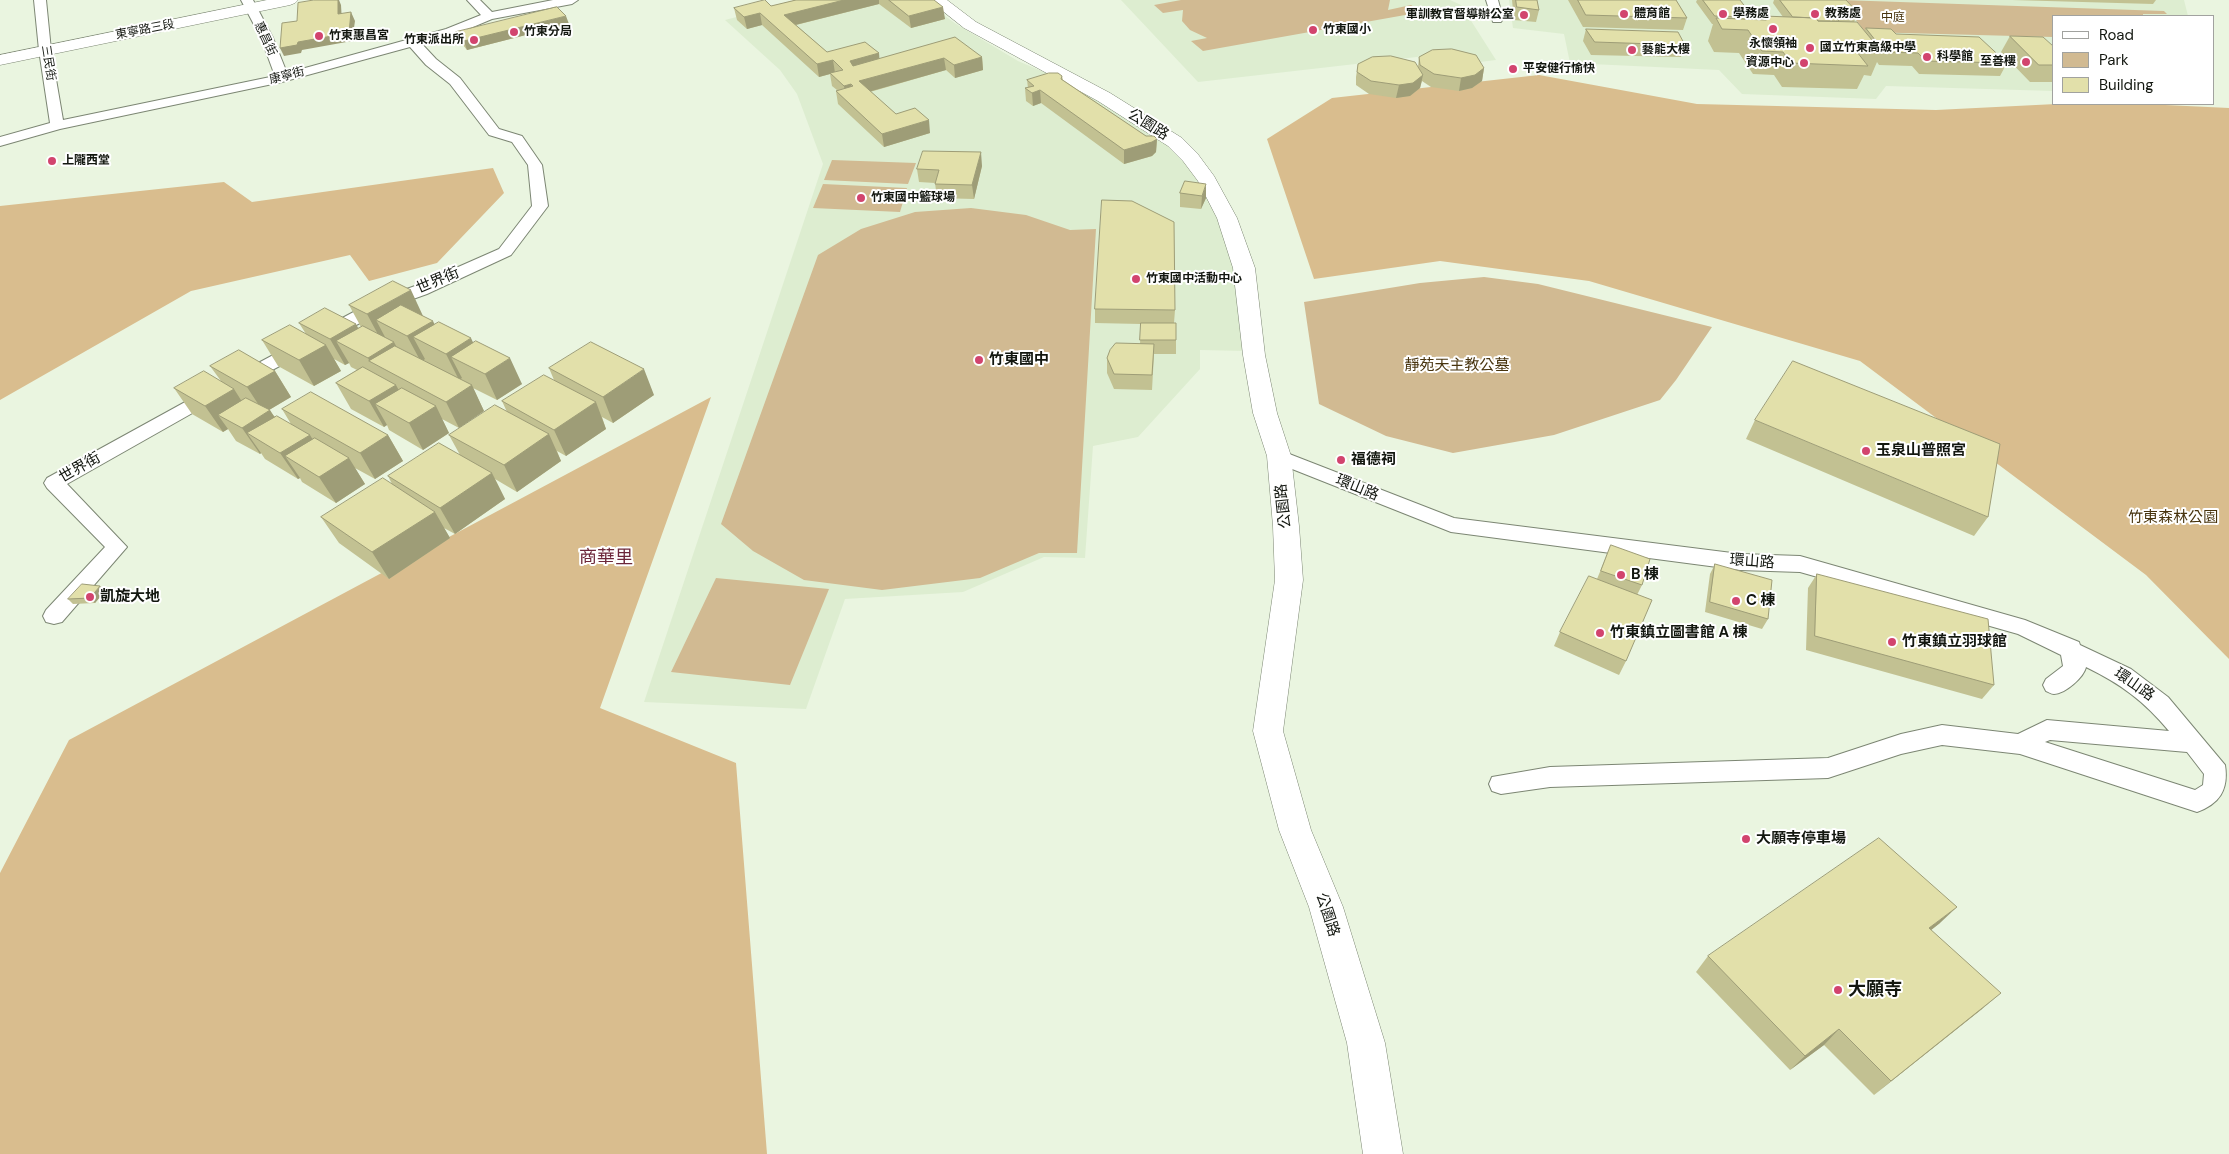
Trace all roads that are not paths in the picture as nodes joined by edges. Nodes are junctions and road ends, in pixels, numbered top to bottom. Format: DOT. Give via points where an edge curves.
graph roads {
  1 [pos="40,0"];
  2 [pos="290,0"];
  3 [pos="473,0"];
  4 [pos="572,0"];
  5 [pos="936,0"];
  6 [pos="1492,0"];
  7 [pos="249,4"];
  8 [pos="489,16"];
  9 [pos="1497,19"];
  10 [pos="414,43"];
  11 [pos="45,50"];
  12 [pos="0,60"];
  13 [pos="282,78"];
  14 [pos="57,125"];
  15 [pos="0,142"];
  16 [pos="1279,456"];
  17 [pos="54,616"];
  18 [pos="2071,648"];
  19 [pos="2054,685"];
  20 [pos="2194,743"];
  21 [pos="2020,744"];
  22 [pos="1508,783"];
  23 [pos="1383,1154"];
  1 -- 11 [label="street, 三民街"];
  2 -- 7 [label="street, 東寧路三段"];
  3 -- 8 [label="street"];
  4 -- 8 [label="street, 康寧街"];
  5 -- 16 [label="street, 公園路" via="970,25 1104,97 1175,142 1190,157 1227,218 1244,268 1254,355 1265,413"];
  6 -- 9 [label="street"];
  7 -- 11 [label="street, 東寧路三段"];
  7 -- 13 [label="street, 惠昌街" via="267,38"];
  8 -- 10 [label="street, 康寧街"];
  10 -- 13 [label="street, 康寧街"];
  10 -- 17 [label="street, 世界街" via="431,62 455,80 494,132 517,139 535,165 540,206 505,252 369,310 54,483 118,547"];
  11 -- 12 [label="street, 東寧路三段"];
  11 -- 14 [label="street, 三民街"];
  13 -- 14 [label="street, 康寧街"];
  14 -- 15 [label="street, 康寧街"];
  16 -- 18 [label="street, 環山路" via="1451,525 1740,562 1800,564 2025,628"];
  16 -- 23 [label="street, 公園路" via="1289,580 1268,731 1295,830 1326,907 1366,1044"];
  18 -- 19 [label="street" via="2075,669"];
  18 -- 20 [label="street, 環山路" via="2123,675 2160,704"];
  20 -- 21 [label="street" via="2047,730"];
  20 -- 21 [label="street, 環山路" via="2216,772 2214,790 2197,801"];
  21 -- 22 [label="street, 環山路" via="1942,735 1900,744 1828,768 1550,777"];
}
